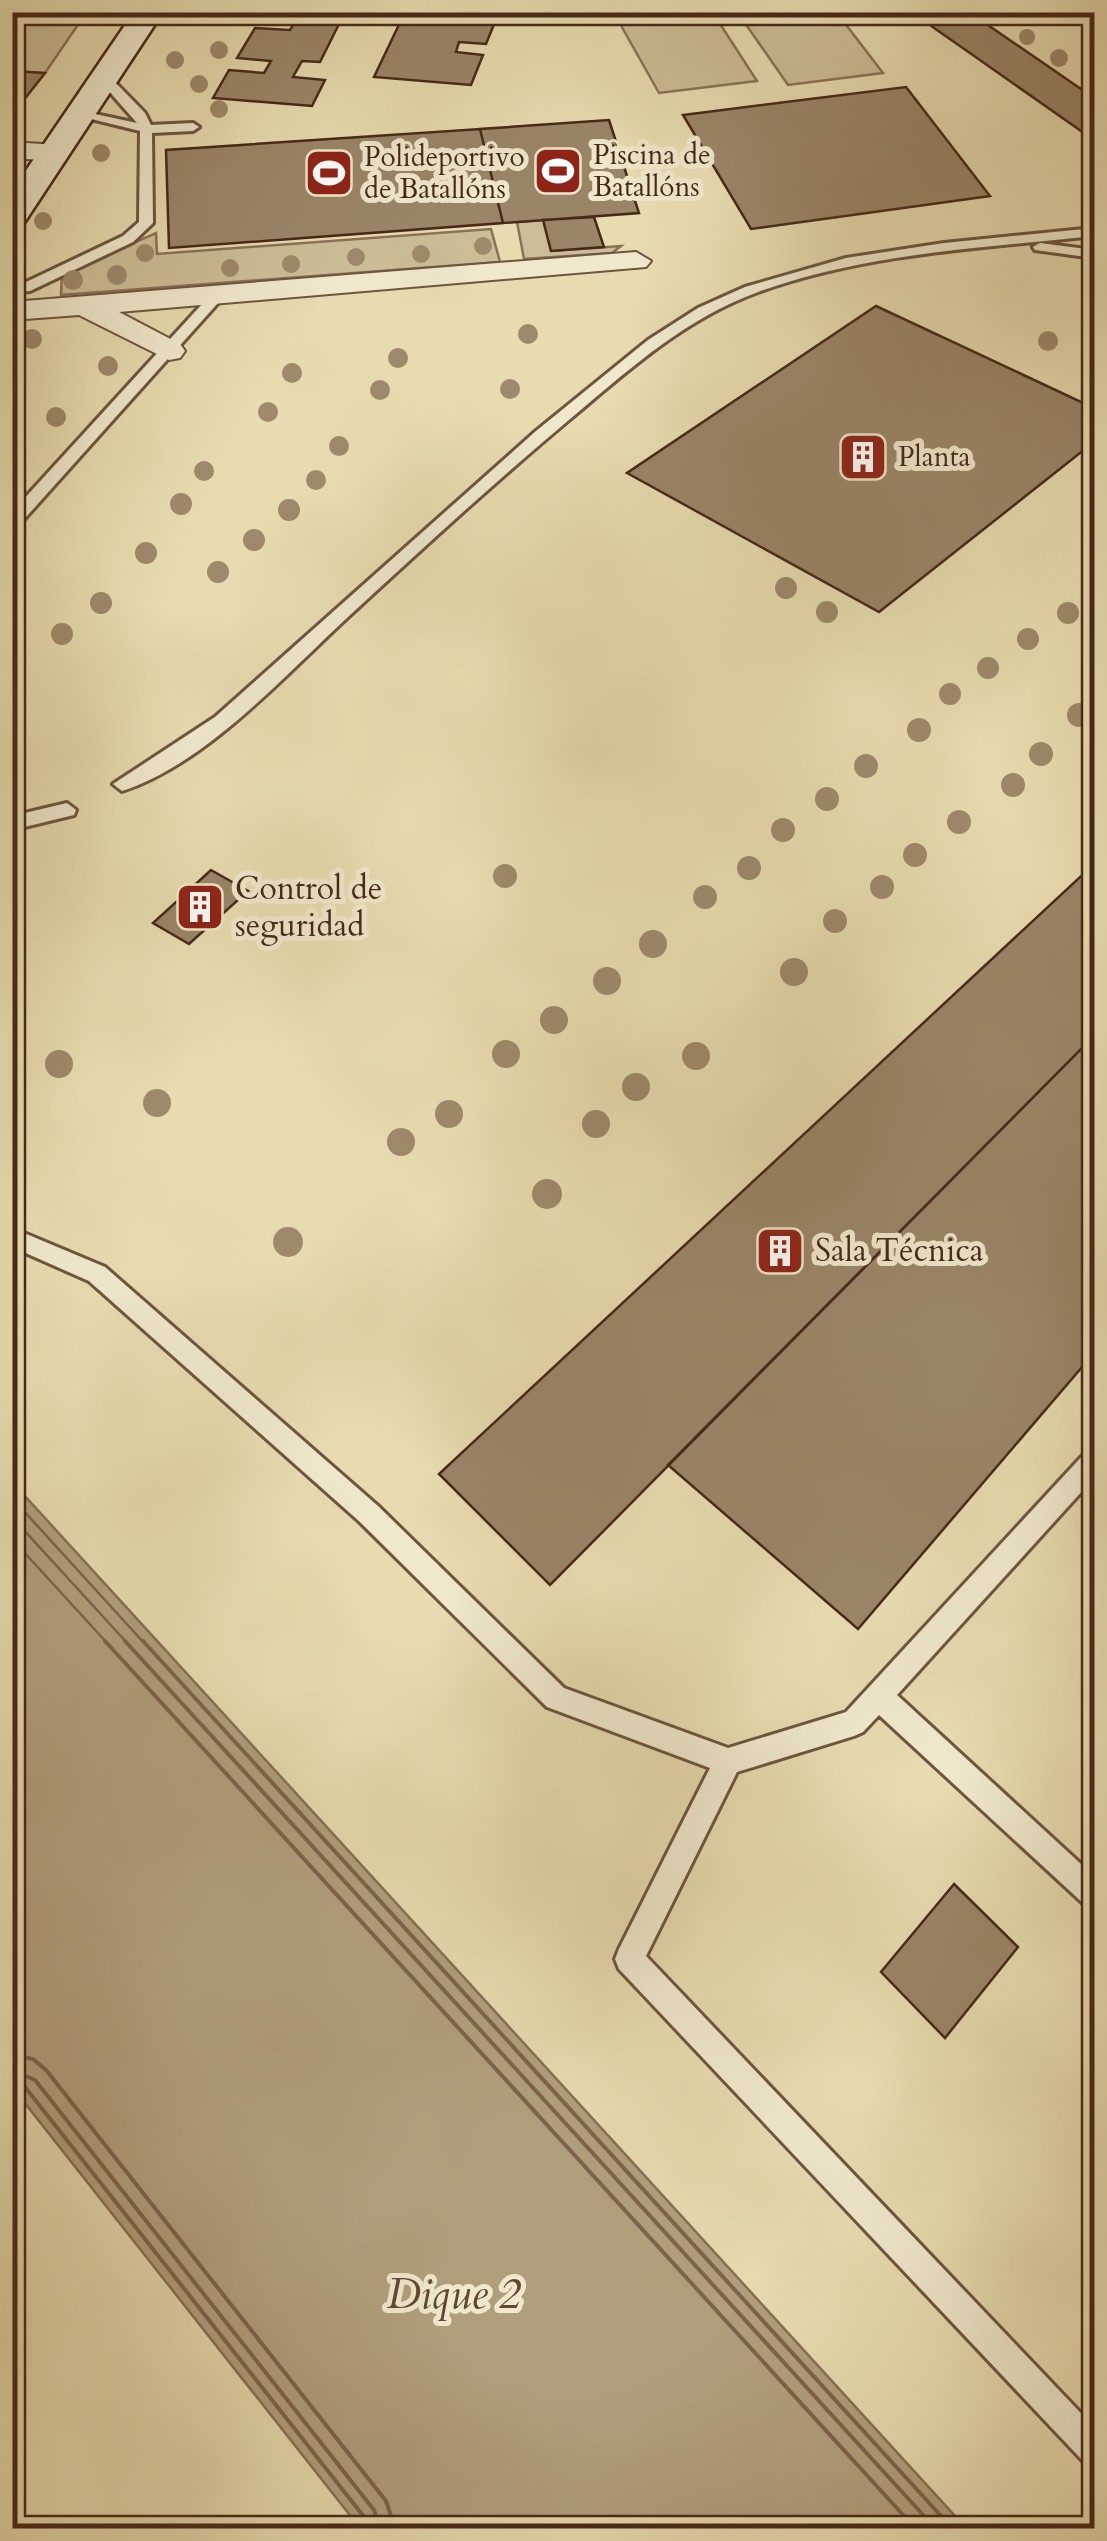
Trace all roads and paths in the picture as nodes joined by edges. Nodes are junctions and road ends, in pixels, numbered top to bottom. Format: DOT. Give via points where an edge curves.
graph roads {
  1 [pos="148,12"];
  2 [pos="104,78"];
  3 [pos="80,114"];
  4 [pos="193,126"];
  5 [pos="146,130"];
  6 [pos="12,150"];
  7 [pos="56,153"];
  8 [pos="12,216"];
  9 [pos="1094,232"];
  10 [pos="1007,242"];
  11 [pos="1094,254"];
  12 [pos="636,261"];
  13 [pos="12,289"];
  14 [pos="219,294"];
  15 [pos="84,305"];
  16 [pos="12,311"];
  17 [pos="169,351"];
  18 [pos="12,522"];
  19 [pos="122,784"];
  20 [pos="67,810"];
  21 [pos="12,823"];
  22 [pos="12,1237"];
  23 [pos="1094,1462"];
  24 [pos="878,1696"];
  25 [pos="728,1761"];
  26 [pos="1094,1894"];
  27 [pos="1094,2450"];
  1 -- 2 [label="street"];
  2 -- 3 [label="street"];
  2 -- 5 [label="lane"];
  3 -- 5 [label="lane"];
  3 -- 7 [label="street"];
  4 -- 5 [label="lane"];
  5 -- 13 [label="lane" via="146,223 128,239"];
  6 -- 7 [label="street"];
  7 -- 8 [label="street"];
  9 -- 10 [label="lane"];
  10 -- 11 [label="lane"];
  10 -- 19 [label="lane" via="941,245 832,264 735,297 664,334 495,472 238,709 154,770"];
  12 -- 14 [label="street"];
  14 -- 15 [label="street"];
  14 -- 17 [label="lane"];
  15 -- 16 [label="street"];
  15 -- 17 [label="street"];
  17 -- 18 [label="lane"];
  20 -- 21 [label="lane"];
  22 -- 25 [label="lane" via="97,1274 369,1514 556,1698"];
  23 -- 24 [label="lane"];
  24 -- 25 [label="lane" via="854,1723"];
  24 -- 26 [label="lane"];
  25 -- 27 [label="lane" via="629,1959"];
}
